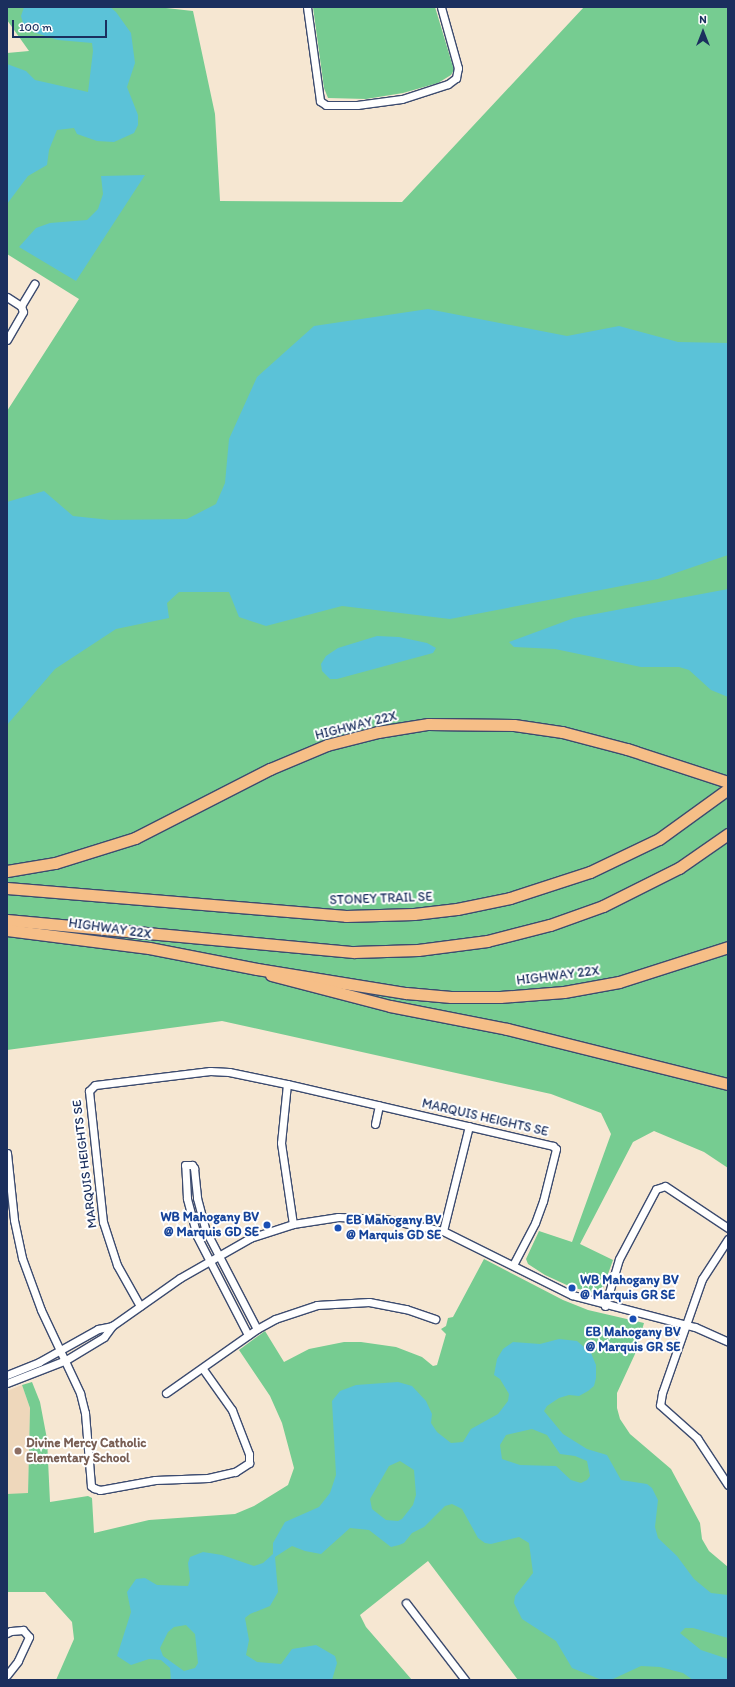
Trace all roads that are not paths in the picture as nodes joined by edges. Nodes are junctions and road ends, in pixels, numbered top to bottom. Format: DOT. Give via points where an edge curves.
graph roads {
  1 [pos="307,7"];
  2 [pos="442,7"];
  3 [pos="34,284"];
  4 [pos="7,298"];
  5 [pos="21,306"];
  6 [pos="7,340"];
  7 [pos="728,782"];
  8 [pos="728,789"];
  9 [pos="728,834"];
  10 [pos="7,871"];
  11 [pos="7,888"];
  12 [pos="7,920"];
  13 [pos="7,930"];
  14 [pos="728,947"];
  15 [pos="257,970"];
  16 [pos="288,1084"];
  17 [pos="728,1084"];
  18 [pos="378,1106"];
  19 [pos="375,1124"];
  20 [pos="469,1126"];
  21 [pos="7,1153"];
  22 [pos="293,1224"];
  23 [pos="728,1228"];
  24 [pos="442,1231"];
  25 [pos="728,1239"];
  26 [pos="219,1254"];
  27 [pos="210,1260"];
  28 [pos="513,1265"];
  29 [pos="140,1306"];
  30 [pos="605,1306"];
  31 [pos="435,1319"];
  32 [pos="686,1325"];
  33 [pos="112,1326"];
  34 [pos="257,1329"];
  35 [pos="248,1334"];
  36 [pos="728,1342"];
  37 [pos="62,1350"];
  38 [pos="66,1360"];
  39 [pos="203,1369"];
  40 [pos="7,1375"];
  41 [pos="7,1383"];
  42 [pos="166,1392"];
  43 [pos="728,1485"];
  44 [pos="406,1603"];
  45 [pos="7,1633"];
  46 [pos="7,1675"];
  47 [pos="465,1680"];
  1 -- 2 [label="street" via="320,101 326,105 357,105 402,98 448,84 456,78 458,68"];
  3 -- 5 [label="street"];
  4 -- 5 [label="street"];
  5 -- 6 [label="street" via="21,318"];
  7 -- 10 [label="highway, HIGHWAY 22X" via="627,749 562,732 514,725 428,724 378,732 327,745 270,769 135,838 55,863"];
  8 -- 11 [label="highway, STONEY TRAIL SE" via="659,839 590,872 510,898 414,914 346,916"];
  9 -- 12 [label="highway" via="679,868 603,906 550,925 486,941 418,950 354,952"];
  13 -- 15 [label="highway, HIGHWAY 22X" via="148,948"];
  14 -- 15 [label="highway, HIGHWAY 22X" via="619,982 564,992 500,996 406,993"];
  15 -- 17 [label="highway" via="285,980 508,1029"];
  16 -- 18 [label="street, MARQUIS HEIGHTS SE"];
  16 -- 22 [label="street" via="281,1143"];
  16 -- 29 [label="street, MARQUIS HEIGHTS SE" via="229,1072 210,1071 95,1085 89,1091 102,1222 117,1265"];
  18 -- 19 [label="street"];
  18 -- 20 [label="street, MARQUIS HEIGHTS SE"];
  20 -- 24 [label="street"];
  20 -- 28 [label="street, MARQUIS HEIGHTS SE" via="554,1146 556,1149 535,1223"];
  21 -- 37 [label="street" via="14,1220 22,1258 41,1310"];
  22 -- 24 [label="street" via="323,1219 369,1217"];
  22 -- 26 [label="street" via="250,1238"];
  23 -- 30 [label="street" via="665,1186 656,1189 619,1259"];
  24 -- 28 [label="street"];
  25 -- 32 [label="street" via="702,1279"];
  26 -- 27 [label="street"];
  26 -- 27 [label="street" via="202,1219 194,1168 189,1164 184,1169 189,1208 197,1236"];
  26 -- 34 [label="street"];
  27 -- 29 [label="street"];
  27 -- 35 [label="street"];
  28 -- 30 [label="street" via="556,1289"];
  29 -- 33 [label="street"];
  30 -- 32 [label="street"];
  31 -- 34 [label="street" via="387,1304 344,1302 304,1309"];
  32 -- 36 [label="street"];
  32 -- 43 [label="street" via="660,1405 698,1438"];
  33 -- 37 [label="street" via="98,1329"];
  33 -- 38 [label="street" via="104,1337"];
  34 -- 35 [label="street"];
  35 -- 39 [label="street"];
  37 -- 38 [label="street"];
  37 -- 40 [label="street"];
  38 -- 39 [label="street" via="85,1413 91,1486 100,1490 155,1480 208,1478 235,1472 249,1463 249,1454 232,1410"];
  38 -- 41 [label="street"];
  39 -- 42 [label="street"];
  44 -- 47 [label="street"];
  45 -- 46 [label="street" via="10,1630 23,1630 28,1637 18,1661"];
}
